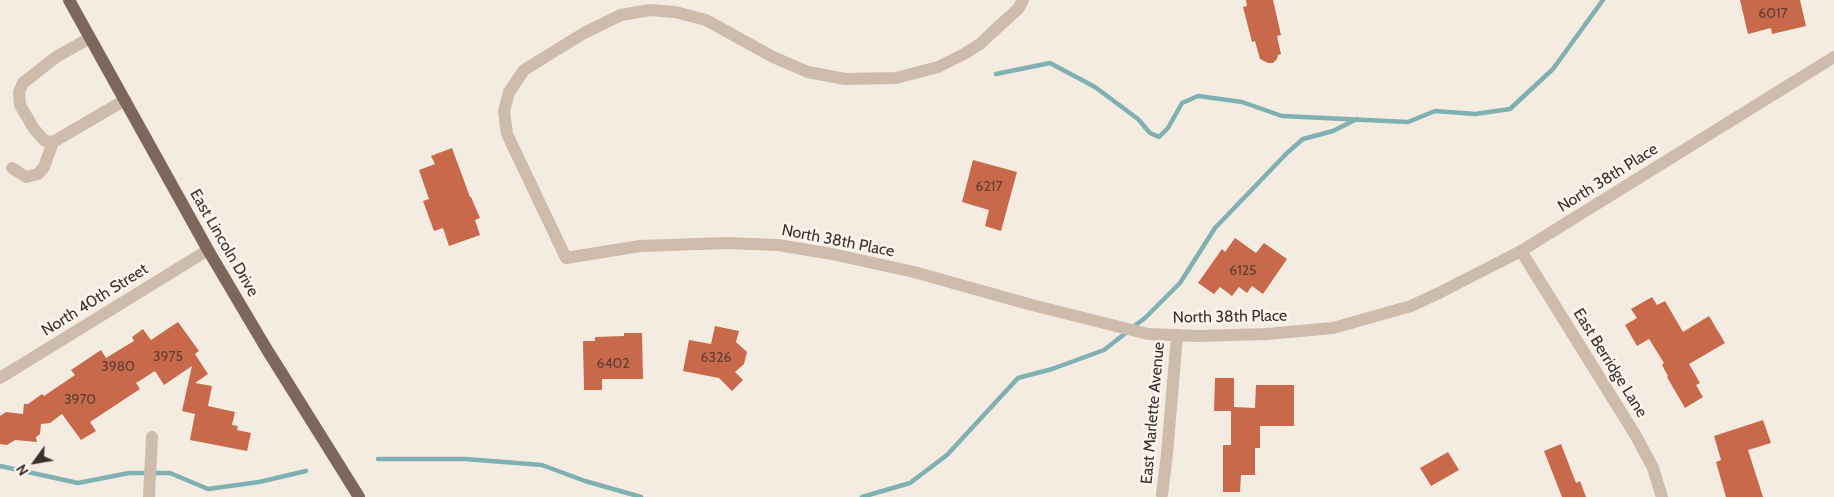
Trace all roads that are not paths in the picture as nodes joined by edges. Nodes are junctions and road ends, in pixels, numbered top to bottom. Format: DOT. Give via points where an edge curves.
graph roads {
  1 [pos="69,0"];
  2 [pos="1023,0"];
  3 [pos="90,38"];
  4 [pos="1834,57"];
  5 [pos="125,100"];
  6 [pos="53,142"];
  7 [pos="12,168"];
  8 [pos="208,250"];
  9 [pos="1521,251"];
  10 [pos="1177,335"];
  11 [pos="0,378"];
  12 [pos="152,437"];
  13 [pos="1162,494"];
  14 [pos="149,497"];
  15 [pos="359,497"];
  16 [pos="1662,497"];
  1 -- 3 [label="main road, East Lincoln Drive"];
  2 -- 10 [label="street, North 38th Place" via="1018,9 992,33 964,54 938,67 896,78 846,79 808,72 773,57 706,20 675,12 650,10 622,15 584,33 524,70 508,92 504,111 507,134 566,258 640,246 778,245 914,272 1148,334"];
  3 -- 5 [label="main road, East Lincoln Drive"];
  3 -- 6 [label="street" via="56,57 23,83 19,92 20,105 34,129 45,141"];
  4 -- 9 [label="street, North 38th Place"];
  5 -- 6 [label="street"];
  5 -- 8 [label="main road, East Lincoln Drive"];
  6 -- 7 [label="street" via="38,174 26,177"];
  8 -- 11 [label="street, North 40th Street"];
  8 -- 15 [label="main road, East Lincoln Drive"];
  9 -- 10 [label="street, North 38th Place" via="1411,306 1333,328 1266,334"];
  9 -- 16 [label="street, East Berridge Lane" via="1636,436 1653,468"];
  10 -- 13 [label="street, East Marlette Avenue"];
  12 -- 14 [label="street"];
}
